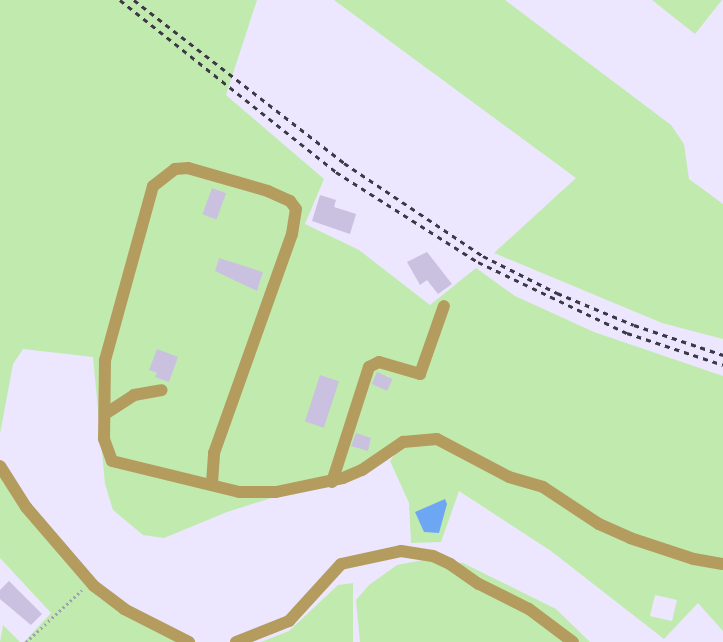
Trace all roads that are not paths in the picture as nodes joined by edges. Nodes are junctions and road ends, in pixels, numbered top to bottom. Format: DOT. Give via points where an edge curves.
graph roads {
  1 [pos="444,306"];
  2 [pos="162,390"];
  3 [pos="105,414"];
  4 [pos="0,466"];
  5 [pos="332,482"];
  6 [pos="212,483"];
  7 [pos="723,564"];
  8 [pos="189,642"];
  9 [pos="236,642"];
  10 [pos="572,642"];
  1 -- 5 [label="lane" via="420,374 379,362 369,367"];
  2 -- 3 [label="lane" via="134,395"];
  3 -- 6 [label="lane" via="104,439 112,461"];
  3 -- 6 [label="lane" via="105,360 153,186 175,169 188,168 290,201 296,209 292,234 214,453"];
  4 -- 8 [label="lane" via="26,508 94,586 124,609"];
  5 -- 6 [label="lane" via="276,492 240,492"];
  5 -- 7 [label="lane" via="362,470 404,442 437,438 509,477 543,487 599,524 630,538 694,559"];
  9 -- 10 [label="lane" via="289,621 341,564 401,551 433,556 450,564 479,584 529,609"];
}
